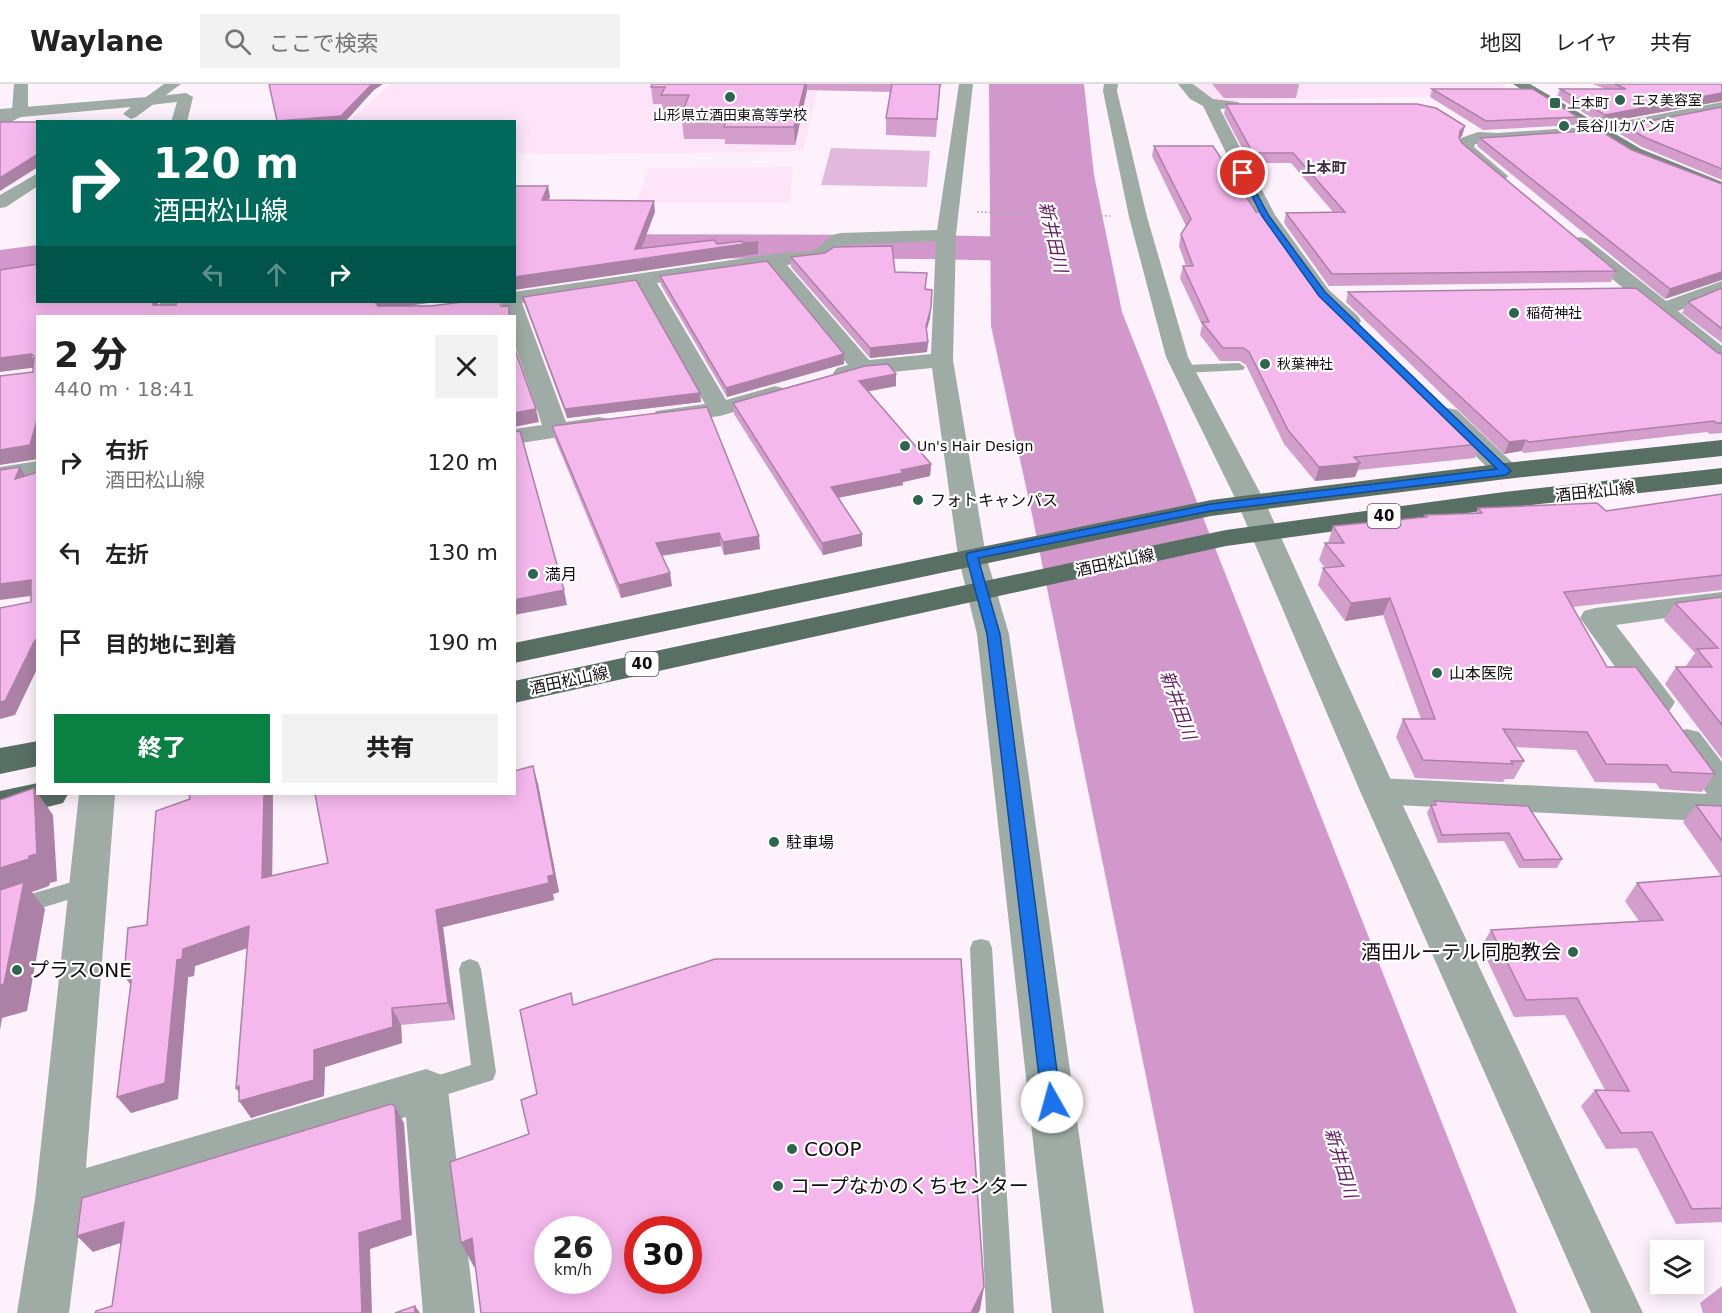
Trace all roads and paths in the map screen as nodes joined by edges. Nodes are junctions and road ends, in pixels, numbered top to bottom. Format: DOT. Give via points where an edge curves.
graph roads {
  1 [pos="21,84"];
  2 [pos="174,84"];
  3 [pos="966,84"];
  4 [pos="1111,84"];
  5 [pos="1185,84"];
  6 [pos="1520,84"];
  7 [pos="150,101"];
  8 [pos="1210,105"];
  9 [pos="1246,105"];
  10 [pos="1719,109"];
  11 [pos="20,112"];
  12 [pos="0,114"];
  13 [pos="1604,114"];
  14 [pos="122,120"];
  15 [pos="180,120"];
  16 [pos="0,122"];
  17 [pos="1459,124"];
  18 [pos="1625,126"];
  19 [pos="1599,131"];
  20 [pos="1478,137"];
  21 [pos="1722,173"];
  22 [pos="36,179"];
  23 [pos="1722,188"];
  24 [pos="1517,191"];
  25 [pos="0,203"];
  26 [pos="1138,217"];
  27 [pos="947,223"];
  28 [pos="1563,229"];
  29 [pos="773,260"];
  30 [pos="644,279"];
  31 [pos="1721,288"];
  32 [pos="1637,290"];
  33 [pos="1602,291"];
  34 [pos="1345,293"];
  35 [pos="1322,294"];
  36 [pos="516,298"];
  37 [pos="1663,310"];
  38 [pos="516,316"];
  39 [pos="1364,334"];
  40 [pos="1722,357"];
  41 [pos="942,360"];
  42 [pos="1239,367"];
  43 [pos="863,368"];
  44 [pos="1184,369"];
  45 [pos="1431,399"];
  46 [pos="720,409"];
  47 [pos="556,429"];
  48 [pos="516,437"];
  49 [pos="1722,448"];
  50 [pos="36,469"];
  51 [pos="1506,471"];
  52 [pos="0,475"];
  53 [pos="1722,476"];
  54 [pos="1257,517"];
  55 [pos="977,574"];
  56 [pos="1722,601"];
  57 [pos="516,653"];
  58 [pos="516,691"];
  59 [pos="36,753"];
  60 [pos="0,761"];
  61 [pos="1722,788"];
  62 [pos="1378,791"];
  63 [pos="45,795"];
  64 [pos="97,795"];
  65 [pos="0,805"];
  66 [pos="1722,808"];
  67 [pos="89,885"];
  68 [pos="0,912"];
  69 [pos="981,948"];
  70 [pos="470,969"];
  71 [pos="426,1090"];
  72 [pos="59,1200"];
  73 [pos="43,1313"];
  74 [pos="448,1313"];
  75 [pos="1000,1313"];
  76 [pos="1078,1313"];
  77 [pos="1617,1313"];
  1 -- 11 [label="street"];
  2 -- 7 [label="street"];
  3 -- 27 [label="street"];
  4 -- 26 [label="street" via="1121,151"];
  5 -- 8 [label="street"];
  6 -- 19 [label="main road"];
  7 -- 11 [label="street"];
  7 -- 14 [label="street"];
  7 -- 15 [label="street" via="186,97"];
  8 -- 9 [label="street"];
  8 -- 35 [label="street" via="1266,216"];
  10 -- 18 [label="street"];
  11 -- 12 [label="street"];
  11 -- 16 [label="street"];
  13 -- 18 [label="main road"];
  17 -- 20 [label="street"];
  18 -- 19 [label="street"];
  18 -- 21 [label="main road"];
  19 -- 20 [label="street"];
  19 -- 23 [label="main road" via="1635,153"];
  20 -- 24 [label="street" via="1467,141 1466,148"];
  22 -- 25 [label="street"];
  26 -- 27 [label="path"];
  26 -- 44 [label="street" via="1177,357"];
  27 -- 29 [label="street" via="840,240 818,256"];
  27 -- 41 [label="street"];
  28 -- 32 [label="street"];
  29 -- 30 [label="street"];
  29 -- 43 [label="street"];
  30 -- 36 [label="street"];
  30 -- 46 [label="street"];
  31 -- 37 [label="street"];
  32 -- 33 [label="street"];
  32 -- 37 [label="street"];
  34 -- 35 [label="street"];
  35 -- 39 [label="street"];
  37 -- 40 [label="street"];
  38 -- 47 [label="street"];
  41 -- 43 [label="street"];
  41 -- 55 [label="street"];
  42 -- 44 [label="lane"];
  43 -- 46 [label="street"];
  44 -- 54 [label="street"];
  45 -- 51 [label="street"];
  46 -- 47 [label="street"];
  47 -- 48 [label="street"];
  49 -- 51 [label="main road, 酒田松山線 / 40"];
  50 -- 52 [label="street"];
  51 -- 54 [label="main road, 酒田松山線 / 40"];
  53 -- 54 [label="main road, 酒田松山線 / 40" via="1504,500"];
  54 -- 55 [label="main road, 酒田松山線 / 40" via="1226,538 1022,582"];
  54 -- 55 [label="main road, 酒田松山線 / 40" via="1211,508 1015,548"];
  54 -- 62 [label="street"];
  55 -- 57 [label="main road, 酒田松山線 / 40"];
  55 -- 58 [label="main road, 酒田松山線 / 40"];
  55 -- 76 [label="street" via="993,634"];
  56 -- 61 [label="street" via="1595,618"];
  59 -- 60 [label="main road"];
  62 -- 66 [label="street"];
  62 -- 77 [label="street"];
  63 -- 65 [label="main road"];
  64 -- 67 [label="street"];
  67 -- 68 [label="lane"];
  67 -- 72 [label="street"];
  69 -- 75 [label="lane"];
  70 -- 71 [label="lane" via="484,1072"];
  71 -- 72 [label="street"];
  71 -- 74 [label="street"];
  72 -- 73 [label="street"];
}
